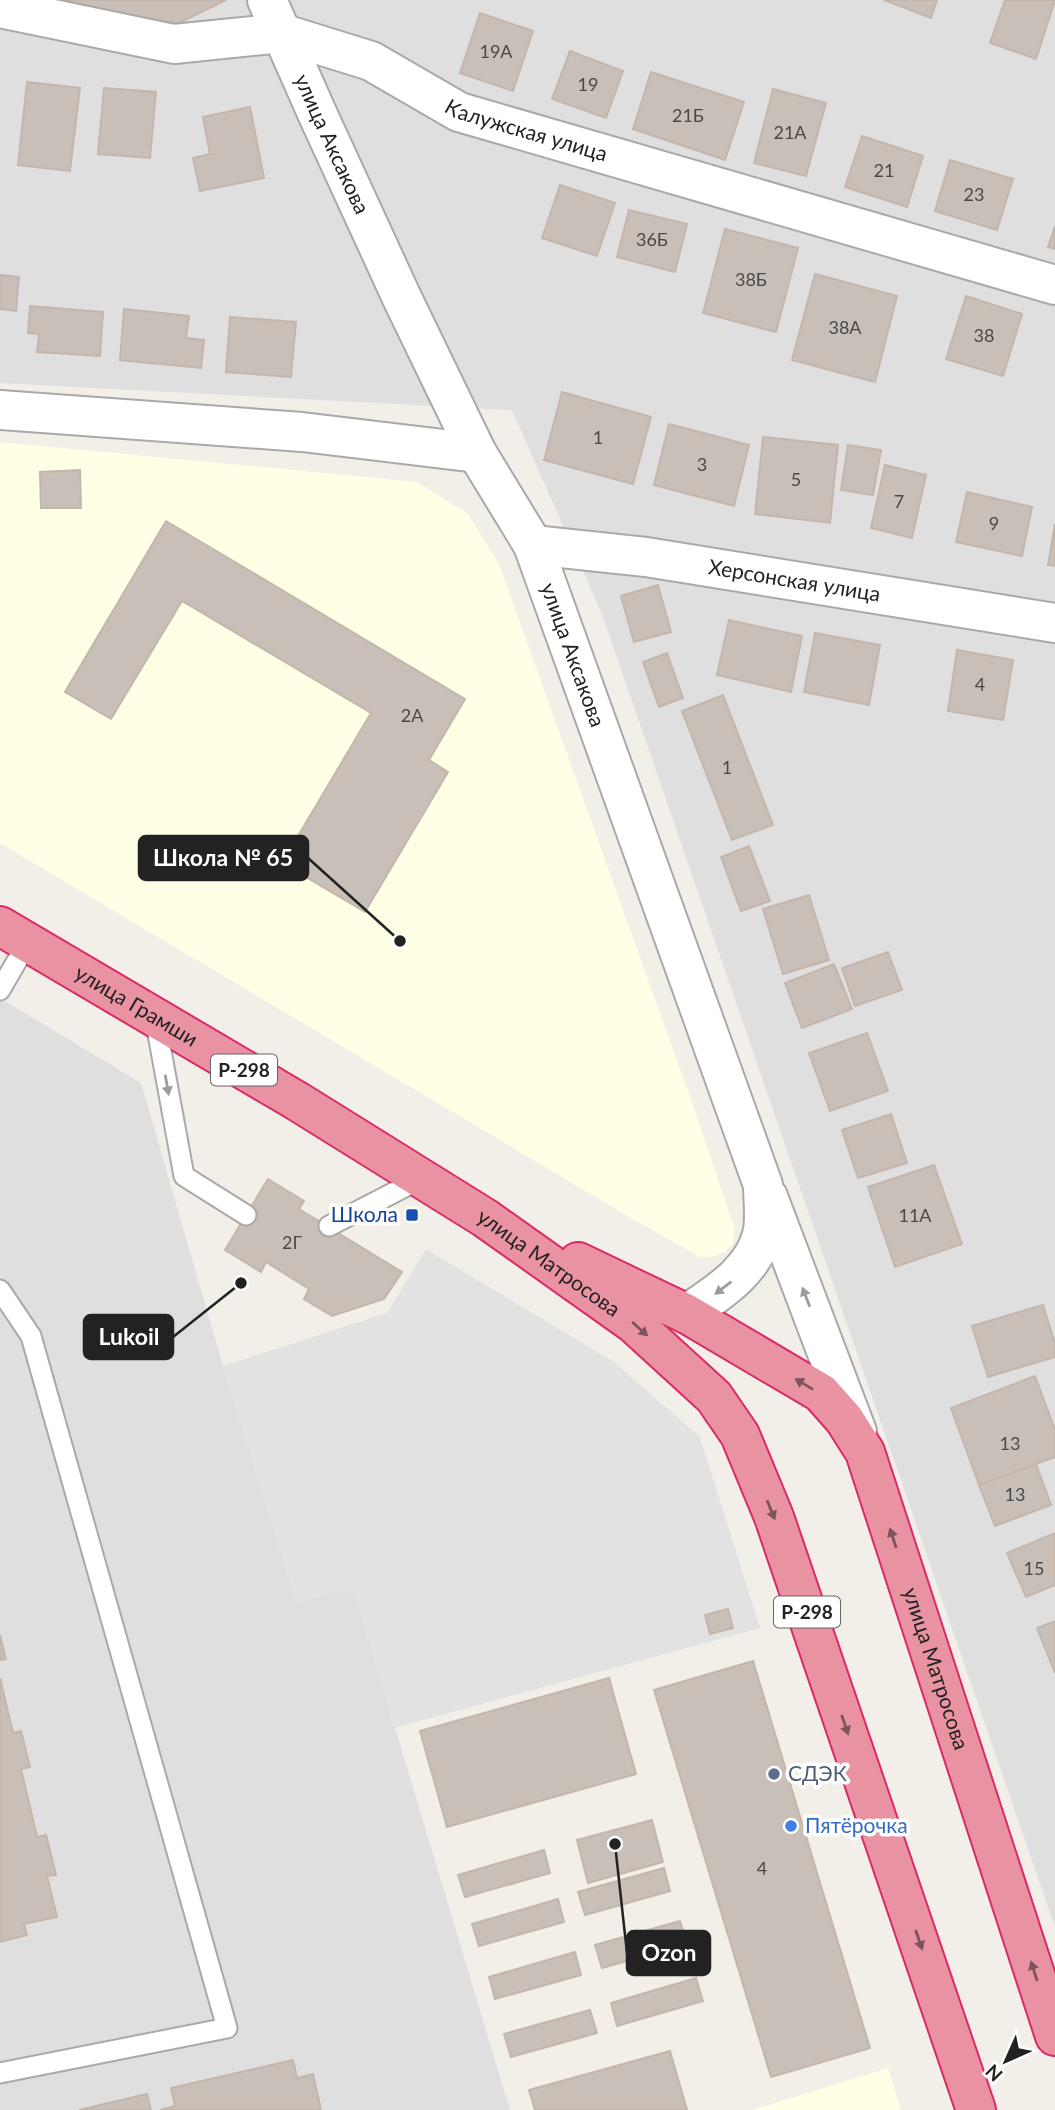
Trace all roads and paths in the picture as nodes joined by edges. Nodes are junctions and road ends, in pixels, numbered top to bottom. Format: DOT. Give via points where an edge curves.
graph roads {
  1 [pos="0,8"];
  2 [pos="274,16"];
  3 [pos="1055,285"];
  4 [pos="0,411"];
  5 [pos="477,453"];
  6 [pos="533,545"];
  7 [pos="1055,623"];
  8 [pos="14,934"];
  9 [pos="0,990"];
  10 [pos="155,1017"];
  11 [pos="420,1179"];
  12 [pos="763,1185"];
  13 [pos="246,1215"];
  14 [pos="485,1218"];
  15 [pos="329,1226"];
  16 [pos="0,1290"];
  17 [pos="687,1314"];
  18 [pos="865,1452"];
  19 [pos="1055,2036"];
  20 [pos="0,2073"];
  21 [pos="976,2110"];
  1 -- 2 [label="street, Калужская улица" via="174,44"];
  2 -- 3 [label="street, Калужская улица" via="371,61 459,113"];
  2 -- 5 [label="street, улица Аксакова"];
  4 -- 5 [label="street" via="302,432"];
  5 -- 6 [label="street, улица Аксакова"];
  6 -- 7 [label="street, Херсонская улица" via="646,557"];
  6 -- 12 [label="street, улица Аксакова"];
  8 -- 9 [label="lane"];
  8 -- 10 [label="highway, улица Грамши / Р-298"];
  10 -- 11 [label="highway, улица Грамши / Р-298"];
  10 -- 13 [label="lane, one-way" via="184,1177"];
  11 -- 14 [label="highway, улица Грамши / Р-298"];
  11 -- 15 [label="lane"];
  12 -- 17 [label="street, улица Аксакова, one-way" via="763,1235 754,1254 723,1289"];
  18 -- 12 [label="street, one-way"];
  14 -- 17 [label="highway, улица Матросова / Р-298"];
  14 -- 21 [label="highway, улица Матросова / Р-298, one-way" via="633,1323 714,1397 740,1435 774,1517"];
  16 -- 20 [label="lane" via="31,1336 228,2028"];
  18 -- 17 [label="highway, улица Матросова / Р-298, one-way" via="821,1393"];
  19 -- 18 [label="highway, улица Матросова / Р-298, one-way"];
}
